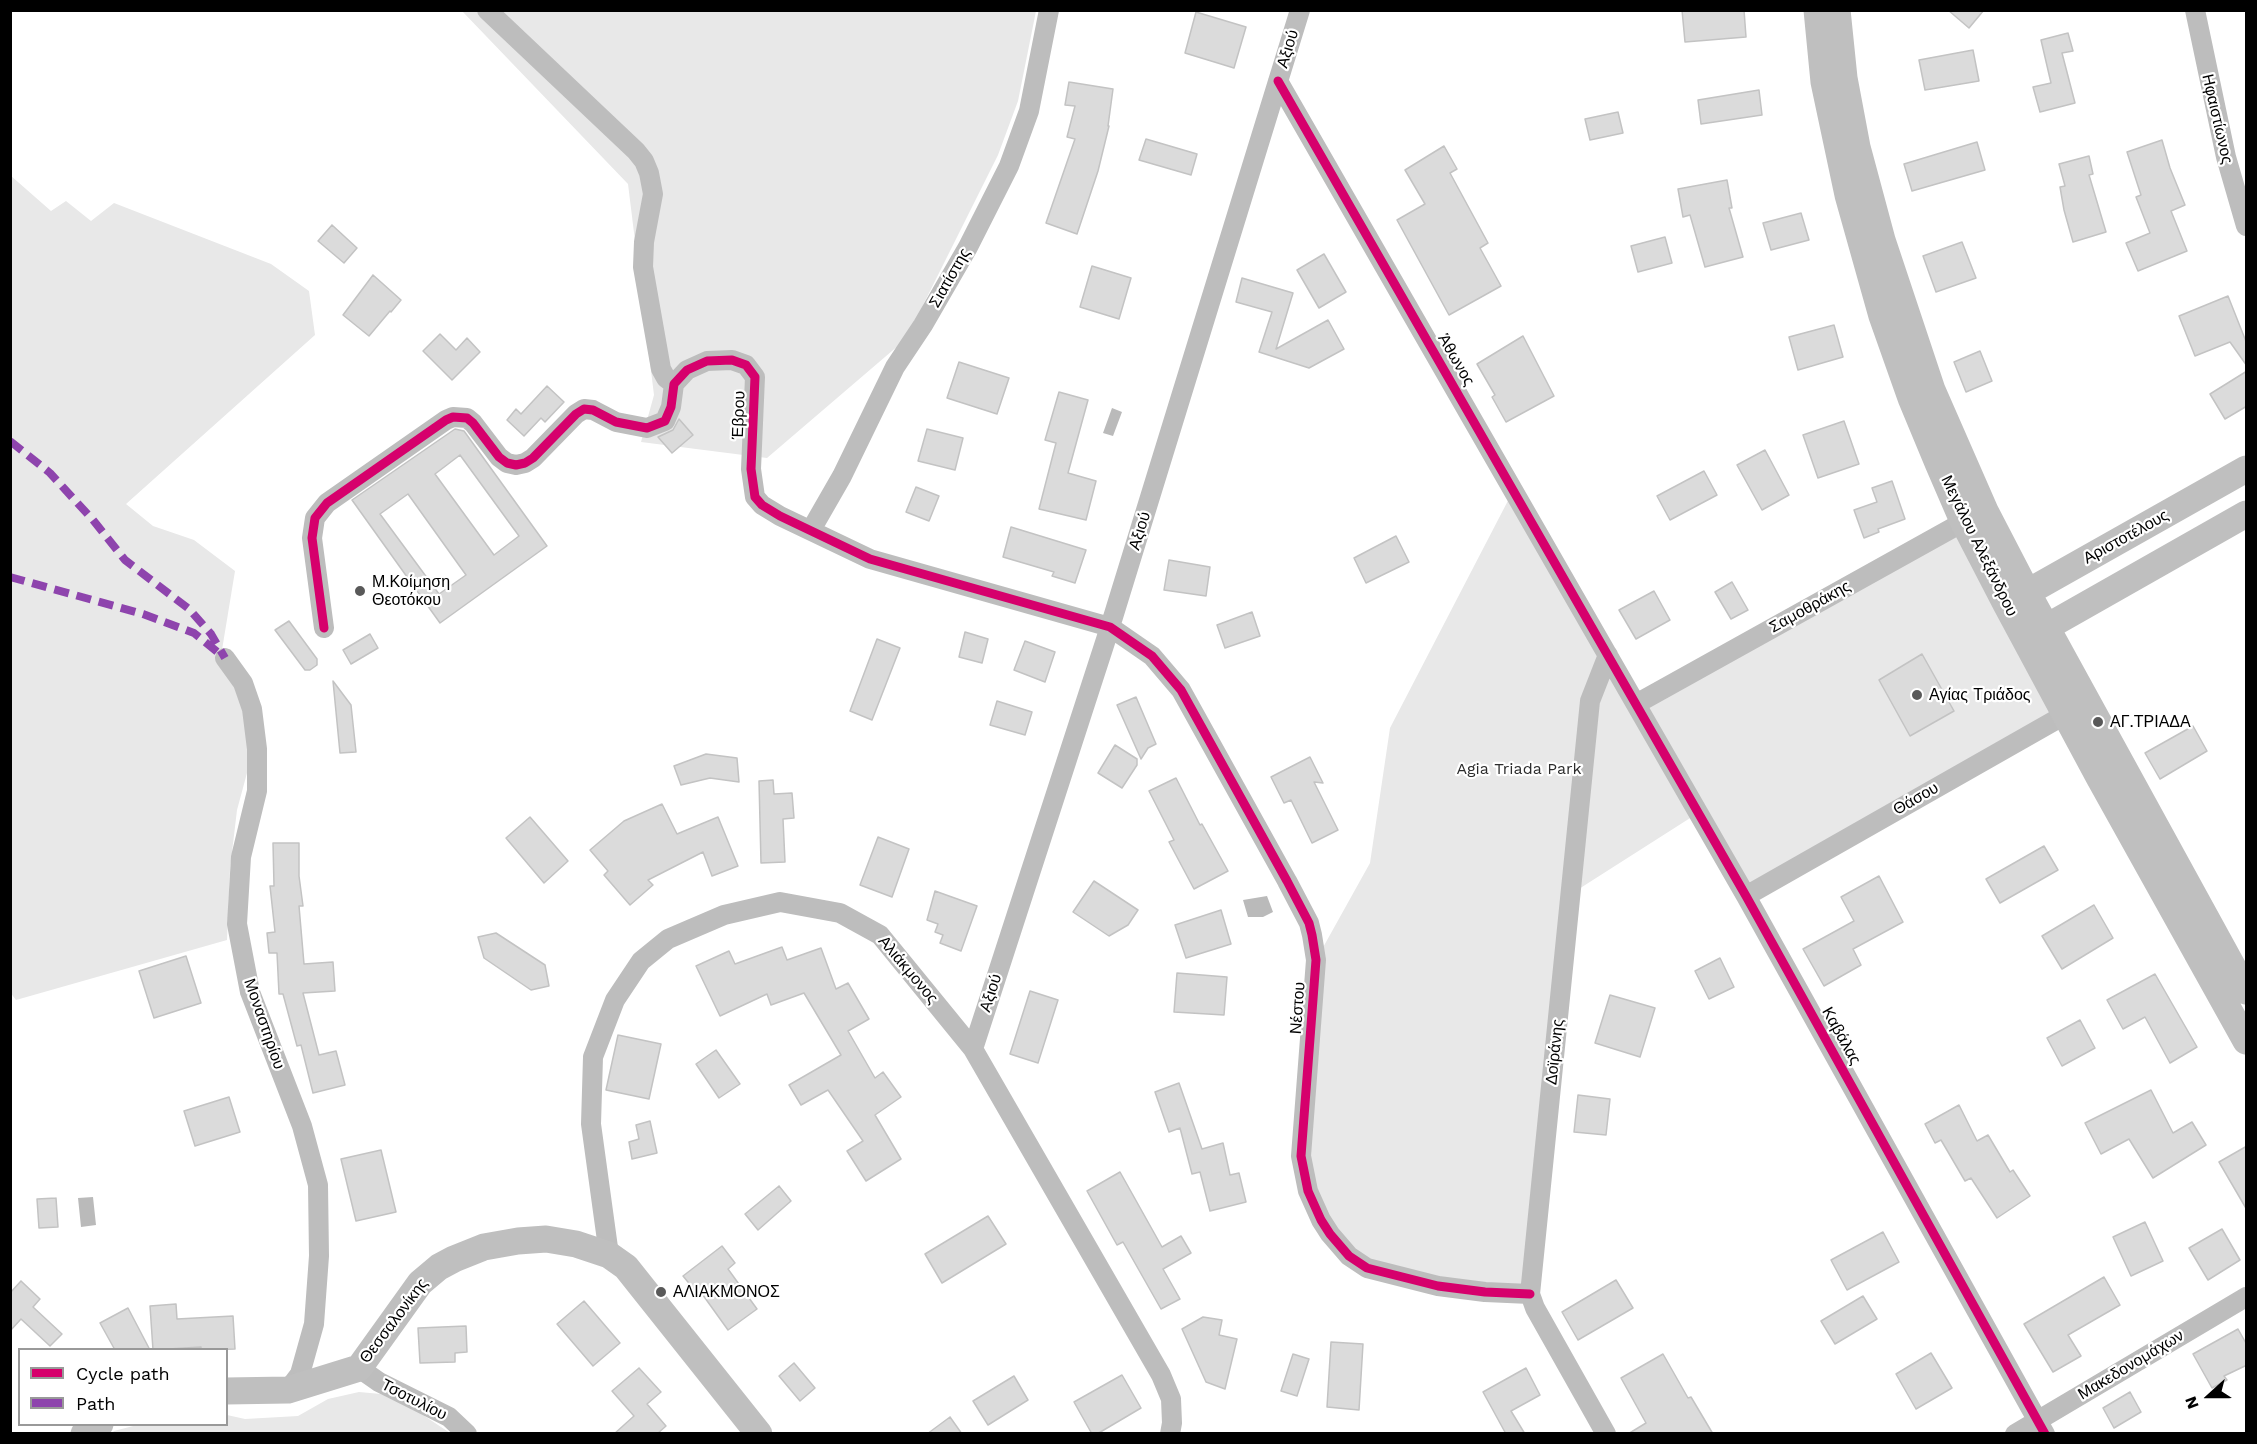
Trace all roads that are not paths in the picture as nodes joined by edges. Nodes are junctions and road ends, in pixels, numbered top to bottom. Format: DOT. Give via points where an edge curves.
graph roads {
  1 [pos="487,10"];
  2 [pos="1049,10"];
  3 [pos="1300,10"];
  4 [pos="1816,10"];
  5 [pos="1837,10"];
  6 [pos="2195,10"];
  7 [pos="1278,81"];
  8 [pos="2247,226"];
  9 [pos="675,384"];
  10 [pos="2247,469"];
  11 [pos="2247,514"];
  12 [pos="1974,516"];
  13 [pos="812,530"];
  14 [pos="2017,598"];
  15 [pos="1110,627"];
  16 [pos="324,628"];
  17 [pos="2035,633"];
  18 [pos="1608,655"];
  19 [pos="225,658"];
  20 [pos="1636,704"];
  21 [pos="2076,709"];
  22 [pos="1746,896"];
  23 [pos="2247,991"];
  24 [pos="2247,1041"];
  25 [pos="973,1049"];
  26 [pos="609,1255"];
  27 [pos="1530,1294"];
  28 [pos="2247,1297"];
  29 [pos="359,1368"];
  30 [pos="288,1389"];
  31 [pos="228,1391"];
  32 [pos="98,1426"];
  33 [pos="2041,1427"];
  34 [pos="84,1434"];
  35 [pos="467,1434"];
  36 [pos="759,1434"];
  37 [pos="1170,1434"];
  38 [pos="1606,1434"];
  39 [pos="2015,1434"];
  1 -- 9 [label="street" via="644,161 653,194 643,267 661,369"];
  2 -- 13 [label="street, Σιατίστης" via="1029,111 1009,166 968,247 895,367"];
  3 -- 7 [label="street, Αξιού"];
  4 -- 12 [label="street, Μεγάλου Αλεξάνδρου" via="1836,145 1882,316 1911,398"];
  5 -- 12 [label="street, Μεγάλου Αλεξάνδρου" via="1857,147 1882,240"];
  6 -- 8 [label="street, Ηφαιστίωνος" via="2226,157"];
  7 -- 15 [label="street, Αξιού"];
  7 -- 18 [label="street, Άθωνος"];
  9 -- 13 [label="street, Έβρου" via="687,370 706,361 732,360 746,365 755,377 751,469 755,497 780,516"];
  9 -- 16 [label="street" via="665,421 647,428 616,422 584,409 533,458 516,465 499,457 467,418 453,417 327,502 312,528"];
  10 -- 14 [label="street, Αριστοτέλους"];
  11 -- 17 [label="street"];
  12 -- 14 [label="street, Μεγάλου Αλεξάνδρου"];
  12 -- 20 [label="street, Σαμοθράκης"];
  13 -- 15 [label="street, Έβρου" via="870,559"];
  14 -- 17 [label="street, Μεγάλου Αλεξάνδρου"];
  15 -- 25 [label="street, Αξιού"];
  15 -- 27 [label="street, Νέστου" via="1152,656 1181,690 1309,923 1316,960 1301,1156 1308,1191 1330,1234 1358,1263 1380,1272 1460,1289"];
  17 -- 21 [label="street, Μεγάλου Αλεξάνδρου"];
  18 -- 20 [label="street, Καβάλας"];
  18 -- 27 [label="street, Δοϊράνης" via="1590,702"];
  19 -- 30 [label="street, Μοναστηρίου" via="243,683 252,709 257,749 257,791 241,857 237,924 250,992 302,1126 318,1185 319,1256 314,1324 300,1374"];
  20 -- 22 [label="street, Καβάλας"];
  21 -- 22 [label="street, Θάσου"];
  21 -- 23 [label="street, Μεγάλου Αλεξάνδρου"];
  21 -- 24 [label="street, Μεγάλου Αλεξάνδρου"];
  22 -- 33 [label="street, Καβάλας"];
  25 -- 26 [label="street, Αλιάκμονος" via="880,935 840,913 780,902 724,915 668,939 640,961 615,1000 593,1058 591,1124"];
  25 -- 37 [label="street, Αλιάκμονος" via="1161,1375 1171,1399"];
  26 -- 29 [label="street, Θεσσαλονίκης" via="576,1244 533,1239 484,1247 454,1259 420,1282"];
  26 -- 36 [label="street, Θεσσαλονίκης" via="626,1267"];
  27 -- 38 [label="street"];
  28 -- 33 [label="street, Μακεδονομάχων"];
  29 -- 30 [label="street, Θεσσαλονίκης"];
  29 -- 35 [label="street, Τσοτυλίου" via="449,1417"];
  30 -- 31 [label="street, Θεσσαλονίκης"];
  32 -- 34 [label="street"];
  33 -- 39 [label="street, Μακεδονομάχων"];
}
